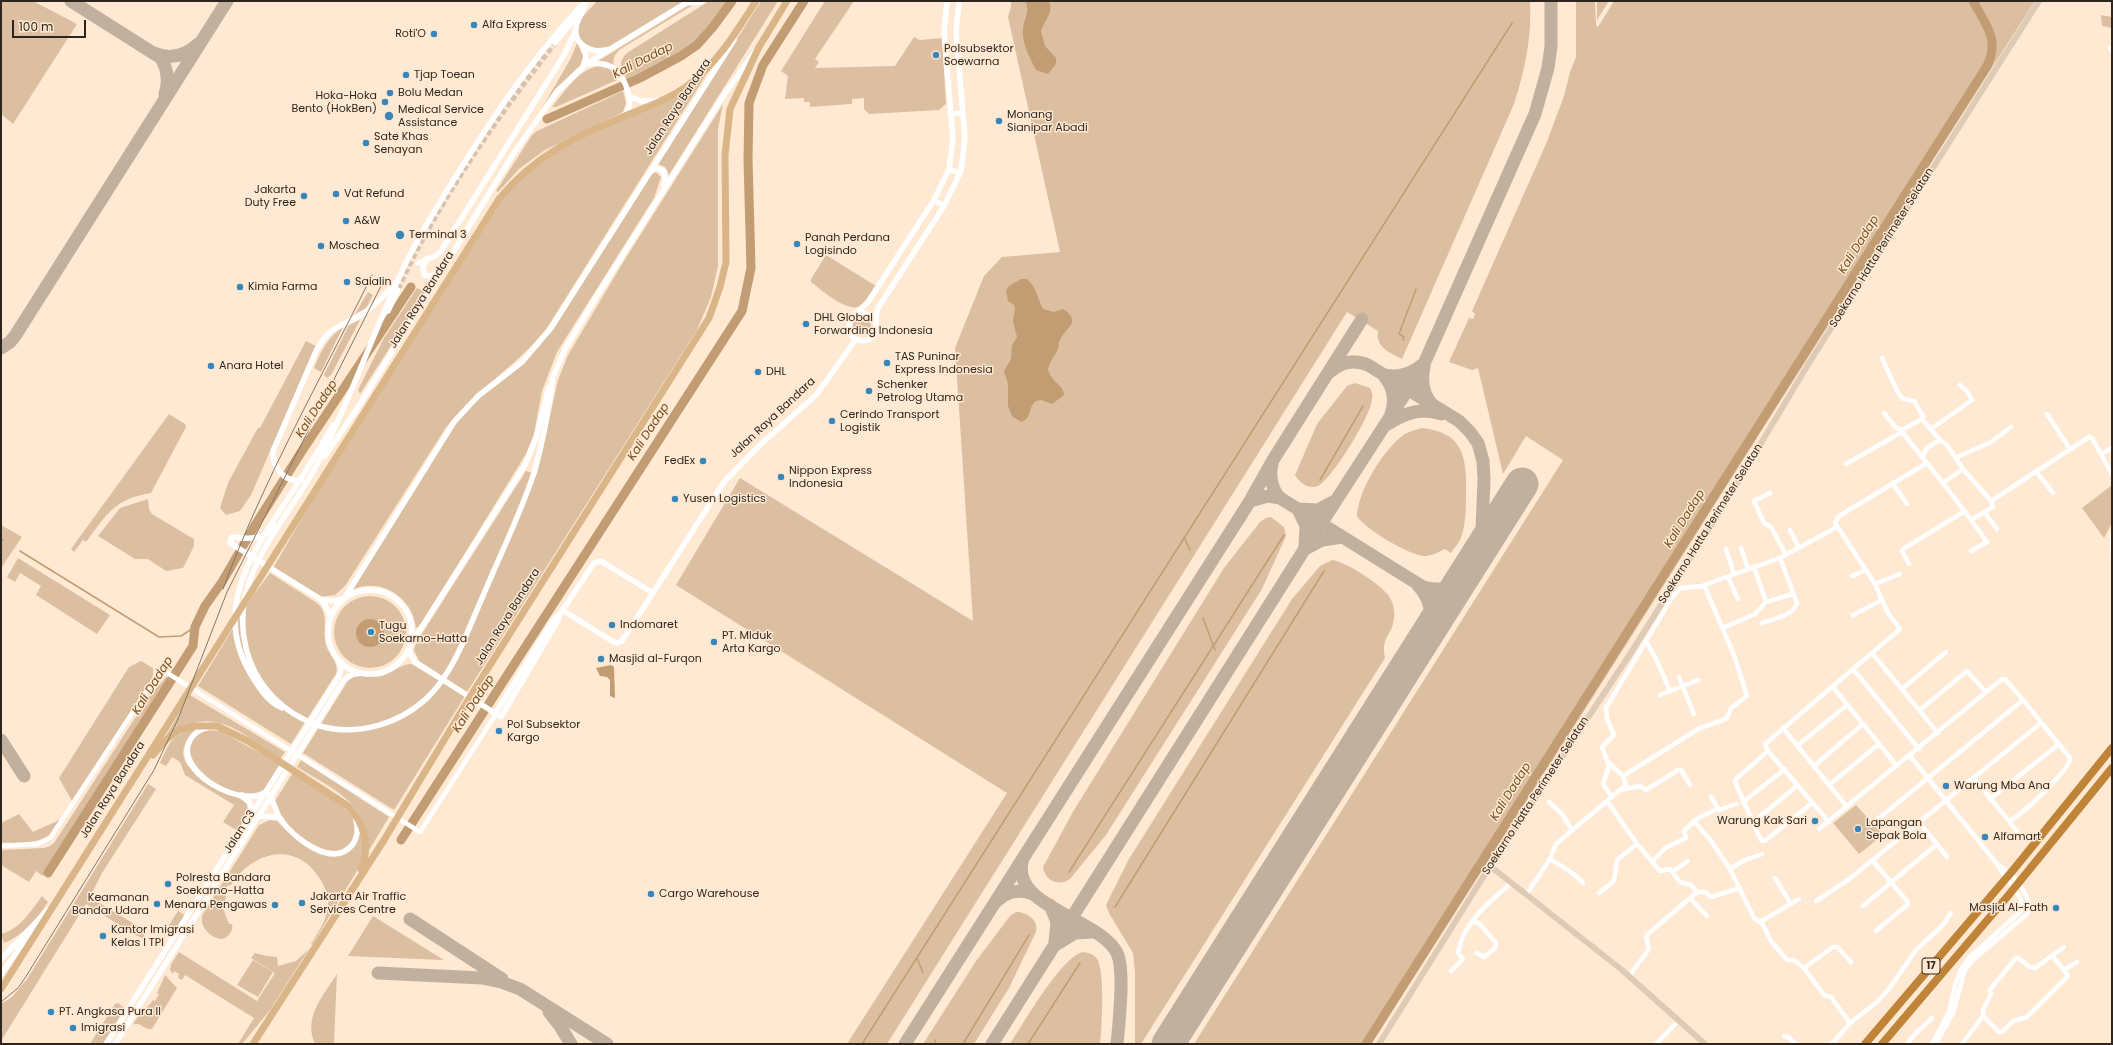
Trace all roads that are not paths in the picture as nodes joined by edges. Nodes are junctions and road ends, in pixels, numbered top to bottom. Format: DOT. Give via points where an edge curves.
graph roads {
  1 [pos="590,1"];
  2 [pos="756,1"];
  3 [pos="787,1"];
  4 [pos="947,1"];
  5 [pos="959,1"];
  6 [pos="2039,1"];
  7 [pos="687,2"];
  8 [pos="701,2"];
  9 [pos="586,4"];
  10 [pos="576,30"];
  11 [pos="736,31"];
  12 [pos="555,43"];
  13 [pos="582,44"];
  14 [pos="617,45"];
  15 [pos="759,47"];
  16 [pos="585,66"];
  17 [pos="630,96"];
  18 [pos="662,100"];
  19 [pos="963,113"];
  20 [pos="950,114"];
  21 [pos="616,120"];
  22 [pos="949,169"];
  23 [pos="960,173"];
  24 [pos="648,174"];
  25 [pos="658,200"];
  26 [pos="934,200"];
  27 [pos="944,206"];
  28 [pos="428,260"];
  29 [pos="418,263"];
  30 [pos="407,269"];
  31 [pos="441,273"];
  32 [pos="398,290"];
  33 [pos="856,314"];
  34 [pos="876,323"];
  35 [pos="856,339"];
  36 [pos="1882,358"];
  37 [pos="553,376"];
  38 [pos="1960,385"];
  39 [pos="1884,413"];
  40 [pos="2047,414"];
  41 [pos="1922,419"];
  42 [pos="2012,427"];
  43 [pos="1931,429"];
  44 [pos="1902,431"];
  45 [pos="1940,440"];
  46 [pos="2112,448"];
  47 [pos="2070,449"];
  48 [pos="2101,454"];
  49 [pos="1922,457"];
  50 [pos="1955,458"];
  51 [pos="1927,463"];
  52 [pos="1846,464"];
  53 [pos="1963,469"];
  54 [pos="2036,471"];
  55 [pos="313,474"];
  56 [pos="2112,474"];
  57 [pos="1943,483"];
  58 [pos="1893,484"];
  59 [pos="1770,493"];
  60 [pos="2053,493"];
  61 [pos="1991,500"];
  62 [pos="1907,504"];
  63 [pos="1965,512"];
  64 [pos="1984,513"];
  65 [pos="1971,520"];
  66 [pos="1837,527"];
  67 [pos="1997,529"];
  68 [pos="1790,530"];
  69 [pos="2112,535"];
  70 [pos="1741,548"];
  71 [pos="1799,548"];
  72 [pos="1726,549"];
  73 [pos="1971,551"];
  74 [pos="2112,551"];
  75 [pos="1786,555"];
  76 [pos="1780,558"];
  77 [pos="1909,564"];
  78 [pos="1754,567"];
  79 [pos="1748,569"];
  80 [pos="1866,570"];
  81 [pos="1734,574"];
  82 [pos="1900,574"];
  83 [pos="1728,576"];
  84 [pos="1852,576"];
  85 [pos="1875,584"];
  86 [pos="1704,586"];
  87 [pos="652,593"];
  88 [pos="1793,594"];
  89 [pos="344,599"];
  90 [pos="1738,599"];
  91 [pos="322,600"];
  92 [pos="1882,600"];
  93 [pos="1766,602"];
  94 [pos="561,612"];
  95 [pos="1853,615"];
  96 [pos="330,619"];
  97 [pos="1762,623"];
  98 [pos="1723,628"];
  99 [pos="1646,641"];
  100 [pos="409,647"];
  101 [pos="1946,652"];
  102 [pos="1872,653"];
  103 [pos="338,659"];
  104 [pos="400,662"];
  105 [pos="415,662"];
  106 [pos="1854,669"];
  107 [pos="361,673"];
  108 [pos="1679,677"];
  109 [pos="1698,680"];
  110 [pos="1683,686"];
  111 [pos="1833,686"];
  112 [pos="1902,689"];
  113 [pos="1670,691"];
  114 [pos="1986,692"];
  115 [pos="1660,695"];
  116 [pos="2023,700"];
  117 [pos="1847,705"];
  118 [pos="286,710"];
  119 [pos="1920,710"];
  120 [pos="1694,714"];
  121 [pos="497,715"];
  122 [pos="2041,723"];
  123 [pos="1864,724"];
  124 [pos="1783,728"];
  125 [pos="1938,733"];
  126 [pos="237,735"];
  127 [pos="1879,744"];
  128 [pos="2059,744"];
  129 [pos="1797,746"];
  130 [pos="2112,748"];
  131 [pos="1919,749"];
  132 [pos="1768,751"];
  133 [pos="1910,756"];
  134 [pos="1608,762"];
  135 [pos="1814,766"];
  136 [pos="1897,766"];
  137 [pos="2112,768"];
  138 [pos="1785,769"];
  139 [pos="136,775"];
  140 [pos="1623,776"];
  141 [pos="1974,778"];
  142 [pos="1928,779"];
  143 [pos="1690,785"];
  144 [pos="1798,785"];
  145 [pos="1830,785"];
  146 [pos="1620,790"];
  147 [pos="264,793"];
  148 [pos="331,794"];
  149 [pos="242,795"];
  150 [pos="270,796"];
  151 [pos="1612,797"];
  152 [pos="1711,797"];
  153 [pos="1990,800"];
  154 [pos="1608,801"];
  155 [pos="1946,801"];
  156 [pos="1549,802"];
  157 [pos="1743,802"];
  158 [pos="1812,803"];
  159 [pos="1736,804"];
  160 [pos="1847,807"];
  161 [pos="1717,809"];
  162 [pos="252,813"];
  163 [pos="258,817"];
  164 [pos="1878,819"];
  165 [pos="281,820"];
  166 [pos="1694,821"];
  167 [pos="2009,821"];
  168 [pos="1828,822"];
  169 [pos="1919,822"];
  170 [pos="1752,823"];
  171 [pos="1819,829"];
  172 [pos="1572,830"];
  173 [pos="2018,833"];
  174 [pos="1637,844"];
  175 [pos="1937,844"];
  176 [pos="1,846"];
  177 [pos="1762,854"];
  178 [pos="1947,857"];
  179 [pos="1550,859"];
  180 [pos="1872,860"];
  181 [pos="1688,861"];
  182 [pos="1652,862"];
  183 [pos="1998,865"];
  184 [pos="1490,866"];
  185 [pos="1730,869"];
  186 [pos="1672,872"];
  187 [pos="1775,878"];
  188 [pos="1891,882"];
  189 [pos="1511,883"];
  190 [pos="1583,883"];
  191 [pos="1740,888"];
  192 [pos="350,891"];
  193 [pos="1698,892"];
  194 [pos="1599,893"];
  195 [pos="1526,895"];
  196 [pos="1690,898"];
  197 [pos="57,900"];
  198 [pos="1799,900"];
  199 [pos="1816,901"];
  200 [pos="1791,904"];
  201 [pos="1863,906"];
  202 [pos="1951,913"];
  203 [pos="1707,916"];
  204 [pos="41,918"];
  205 [pos="1473,922"];
  206 [pos="1760,922"];
  207 [pos="1876,931"];
  208 [pos="2064,947"];
  209 [pos="1477,953"];
  210 [pos="2052,956"];
  211 [pos="1,959"];
  212 [pos="1851,962"];
  213 [pos="2076,962"];
  214 [pos="1804,968"];
  215 [pos="2064,970"];
  216 [pos="1451,971"];
  217 [pos="1,974"];
  218 [pos="1629,976"];
  219 [pos="1,989"];
  220 [pos="1983,1016"];
  221 [pos="1932,1018"];
  222 [pos="1680,1020"];
  223 [pos="1850,1023"];
  224 [pos="259,1034"];
  225 [pos="1784,1036"];
  226 [pos="106,1044"];
  227 [pos="115,1044"];
  228 [pos="253,1044"];
  229 [pos="257,1044"];
  230 [pos="1379,1044"];
  231 [pos="1656,1044"];
  232 [pos="1705,1044"];
  233 [pos="1796,1044"];
  234 [pos="1832,1044"];
  235 [pos="1865,1044"];
  236 [pos="1882,1044"];
  237 [pos="1907,1044"];
  238 [pos="1932,1044"];
  239 [pos="1936,1044"];
  240 [pos="1962,1044"];
  1 -- 9 [label="street"];
  2 -- 11 [label="main road, Jalan Raya Bandara"];
  3 -- 15 [label="main road, Jalan Raya Bandara"];
  4 -- 20 [label="street" via="944,33"];
  5 -- 19 [label="street" via="956,32"];
  6 -- 184 [label="main road, Soekarno Hatta Perimeter Selatan" via="1806,369 1632,651"];
  7 -- 8 [label="street"];
  7 -- 14 [label="street, Jalan Raya Bandara"];
  9 -- 10 [label="street"];
  9 -- 12 [label="street"];
  9 -- 118 [label="street, Jalan Raya Bandara" via="526,72 475,145 443,197 404,268 320,459 256,563 242,610 245,646 254,673"];
  10 -- 13 [label="street"];
  10 -- 28 [label="street" via="564,55 441,251"];
  11 -- 18 [label="main road, Jalan Raya Bandara" via="695,80"];
  11 -- 24 [label="street, Jalan Raya Bandara" via="728,50"];
  13 -- 14 [label="street" via="588,50 597,52"];
  13 -- 16 [label="street" via="586,56"];
  14 -- 16 [label="street, Jalan Raya Bandara"];
  15 -- 25 [label="street, Jalan Raya Bandara" via="738,74"];
  15 -- 192 [label="main road, Jalan Raya Bandara" via="730,109 725,155 726,262 715,306"];
  16 -- 17 [label="street" via="610,66 618,73"];
  16 -- 31 [label="street, Jalan Raya Bandara" via="564,84 545,108 512,156"];
  17 -- 18 [label="street" via="651,102"];
  17 -- 21 [label="street" via="626,114"];
  18 -- 21 [label="main road, Jalan Raya Bandara"];
  19 -- 20 [label="street"];
  19 -- 23 [label="street" via="965,137"];
  20 -- 22 [label="street" via="953,139"];
  21 -- 139 [label="main road, Jalan Raya Bandara" via="547,154 525,171 499,199"];
  22 -- 23 [label="street"];
  22 -- 26 [label="street"];
  23 -- 27 [label="street"];
  24 -- 25 [label="street" via="656,168 665,174"];
  24 -- 89 [label="street, Jalan Raya Bandara" via="545,337 522,362 478,396 454,422"];
  25 -- 37 [label="street, Jalan Raya Bandara" via="593,302 565,349"];
  26 -- 27 [label="street"];
  26 -- 33 [label="street" via="868,302"];
  27 -- 34 [label="street" via="878,308"];
  28 -- 29 [label="street"];
  28 -- 31 [label="street" via="423,267 424,275"];
  30 -- 55 [label="street" via="367,310 335,327 321,341 273,447 278,469 284,477 297,481"];
  31 -- 55 [label="street, Jalan Raya Bandara"];
  32 -- 118 [label="street" via="359,380 309,466 253,553 237,593 236,630 242,658 260,690 276,706"];
  33 -- 34 [label="street" via="868,314"];
  33 -- 35 [label="street" via="848,325 850,334"];
  34 -- 35 [label="street" via="876,332 870,338"];
  35 -- 87 [label="street, Jalan Raya Bandara" via="817,394 760,445 724,482"];
  36 -- 41 [label="street" via="1898,393 1903,398 1914,401 1923,416"];
  37 -- 100 [label="street, Jalan Raya Bandara" via="536,438 525,465"];
  37 -- 118 [label="street, Jalan Raya Bandara" via="534,473 459,649 439,683 425,699 395,719 362,729 324,727"];
  38 -- 43 [label="street" via="1972,400"];
  39 -- 44 [label="street" via="1896,428"];
  40 -- 47 [label="street"];
  41 -- 43 [label="street"];
  41 -- 44 [label="street"];
  42 -- 50 [label="street" via="1990,442"];
  43 -- 45 [label="street"];
  44 -- 49 [label="street"];
  44 -- 52 [label="street"];
  45 -- 49 [label="street" via="1928,447"];
  45 -- 50 [label="street" via="1947,445"];
  46 -- 48 [label="street"];
  47 -- 48 [label="street" via="2091,437"];
  47 -- 54 [label="street"];
  48 -- 56 [label="street"];
  49 -- 51 [label="street"];
  50 -- 53 [label="street"];
  51 -- 57 [label="street"];
  51 -- 58 [label="street"];
  53 -- 57 [label="street"];
  53 -- 61 [label="street"];
  54 -- 60 [label="street"];
  54 -- 61 [label="street"];
  55 -- 91 [label="street, Jalan Raya Bandara" via="273,530 258,537 232,537 230,543"];
  57 -- 63 [label="street"];
  58 -- 62 [label="street"];
  58 -- 66 [label="street" via="1839,516 1835,524"];
  59 -- 75 [label="street" via="1754,501 1764,523 1770,527"];
  61 -- 64 [label="street" via="1993,507"];
  63 -- 65 [label="street"];
  63 -- 77 [label="street" via="1903,549"];
  64 -- 65 [label="street"];
  64 -- 67 [label="street"];
  65 -- 73 [label="street" via="1987,542"];
  66 -- 71 [label="street"];
  66 -- 80 [label="street"];
  68 -- 71 [label="street"];
  69 -- 74 [label="street"];
  70 -- 79 [label="street"];
  71 -- 75 [label="street"];
  72 -- 81 [label="street"];
  75 -- 76 [label="street"];
  76 -- 78 [label="street"];
  76 -- 88 [label="street"];
  78 -- 79 [label="street"];
  78 -- 93 [label="street"];
  79 -- 81 [label="street"];
  80 -- 84 [label="street"];
  80 -- 85 [label="street"];
  81 -- 83 [label="street"];
  82 -- 85 [label="street"];
  83 -- 86 [label="street"];
  83 -- 90 [label="street"];
  85 -- 92 [label="street"];
  86 -- 98 [label="street"];
  86 -- 99 [label="street" via="1678,589"];
  87 -- 94 [label="street, Jalan Raya Bandara" via="624,637 617,643"];
  87 -- 94 [label="street" via="599,561 592,565"];
  88 -- 93 [label="street"];
  88 -- 97 [label="street" via="1797,603 1794,610"];
  89 -- 91 [label="street"];
  89 -- 96 [label="street"];
  89 -- 100 [label="street" via="367,591 384,593 396,600 409,618"];
  91 -- 96 [label="street"];
  92 -- 95 [label="street"];
  92 -- 102 [label="street" via="1900,629"];
  93 -- 98 [label="street" via="1755,614"];
  94 -- 121 [label="street" via="553,620"];
  96 -- 103 [label="street" via="329,638"];
  98 -- 140 [label="street" via="1747,696 1731,708 1727,718 1700,728"];
  99 -- 113 [label="street"];
  99 -- 134 [label="street" via="1606,708 1607,719 1614,735 1602,747"];
  100 -- 104 [label="street"];
  100 -- 105 [label="street"];
  101 -- 112 [label="street"];
  102 -- 106 [label="street"];
  102 -- 112 [label="street"];
  103 -- 107 [label="street" via="348,668"];
  103 -- 147 [label="street, Jalan C3" via="341,669 339,676"];
  104 -- 105 [label="street"];
  104 -- 107 [label="street" via="380,673"];
  105 -- 121 [label="street"];
  106 -- 111 [label="street"];
  106 -- 131 [label="street"];
  107 -- 150 [label="street, Jalan C3" via="353,674 344,680"];
  108 -- 110 [label="street"];
  109 -- 110 [label="street"];
  110 -- 113 [label="street"];
  110 -- 120 [label="street"];
  111 -- 117 [label="street"];
  111 -- 124 [label="street"];
  112 -- 119 [label="street"];
  113 -- 115 [label="street"];
  114 -- 116 [label="street" via="2004,679"];
  114 -- 119 [label="street" via="1967,671"];
  114 -- 125 [label="street"];
  116 -- 122 [label="street"];
  116 -- 142 [label="street"];
  117 -- 123 [label="street"];
  117 -- 129 [label="street"];
  119 -- 125 [label="street"];
  121 -- 176 [label="street" via="420,832 160,670 50,838 38,844"];
  122 -- 128 [label="street"];
  122 -- 141 [label="street"];
  123 -- 127 [label="street"];
  123 -- 135 [label="street"];
  124 -- 129 [label="street"];
  124 -- 132 [label="street" via="1765,744"];
  125 -- 131 [label="street"];
  126 -- 139 [label="main road" via="211,725 179,730"];
  126 -- 148 [label="main road"];
  126 -- 149 [label="street" via="213,728 200,730 190,739 187,754 192,768 203,778 221,789"];
  127 -- 136 [label="street"];
  127 -- 145 [label="street"];
  128 -- 153 [label="street"];
  128 -- 167 [label="street" via="2070,758 2069,764 2046,790"];
  129 -- 135 [label="street"];
  130 -- 235 [label="highway, 17"];
  131 -- 133 [label="street"];
  132 -- 138 [label="street"];
  132 -- 157 [label="street" via="1736,779"];
  133 -- 136 [label="street"];
  133 -- 142 [label="street"];
  134 -- 140 [label="street"];
  134 -- 151 [label="street" via="1609,770 1603,784"];
  135 -- 145 [label="street"];
  136 -- 160 [label="street"];
  137 -- 236 [label="highway, 17" via="2024,877"];
  138 -- 144 [label="street"];
  138 -- 157 [label="street"];
  139 -- 197 [label="main road, Jalan Raya Bandara"];
  140 -- 146 [label="street" via="1626,782"];
  141 -- 153 [label="street"];
  141 -- 155 [label="street"];
  142 -- 155 [label="street"];
  142 -- 164 [label="street"];
  143 -- 146 [label="street" via="1681,770 1678,770 1646,790 1640,786"];
  144 -- 158 [label="street"];
  144 -- 170 [label="street"];
  145 -- 160 [label="street"];
  146 -- 151 [label="street"];
  147 -- 149 [label="street" via="254,796"];
  147 -- 150 [label="street"];
  147 -- 162 [label="street, Jalan C3"];
  148 -- 165 [label="street" via="351,812 357,824 356,838 344,851 328,853 308,845"];
  148 -- 192 [label="main road" via="353,811 365,839 364,862"];
  149 -- 162 [label="street" via="250,803"];
  150 -- 163 [label="street, Jalan C3"];
  150 -- 165 [label="street"];
  151 -- 154 [label="street"];
  152 -- 161 [label="street"];
  153 -- 167 [label="street"];
  154 -- 172 [label="street"];
  154 -- 174 [label="street"];
  155 -- 169 [label="street"];
  155 -- 183 [label="street"];
  156 -- 172 [label="street" via="1562,814"];
  157 -- 170 [label="street"];
  158 -- 168 [label="street"];
  158 -- 170 [label="street" via="1766,840 1762,841"];
  159 -- 161 [label="street" via="1722,810"];
  160 -- 168 [label="street"];
  161 -- 166 [label="street"];
  162 -- 163 [label="street"];
  162 -- 226 [label="street, Jalan C3"];
  163 -- 165 [label="street" via="272,816"];
  163 -- 227 [label="street, Jalan C3"];
  166 -- 182 [label="street" via="1684,831 1686,838 1665,848"];
  166 -- 185 [label="street"];
  167 -- 173 [label="street"];
  168 -- 171 [label="street"];
  169 -- 175 [label="street"];
  169 -- 180 [label="street"];
  172 -- 179 [label="street" via="1556,844"];
  174 -- 182 [label="street"];
  174 -- 194 [label="street" via="1617,860 1614,880"];
  175 -- 178 [label="street"];
  175 -- 188 [label="street"];
  177 -- 185 [label="street"];
  179 -- 190 [label="street" via="1568,872 1574,873"];
  179 -- 195 [label="street"];
  180 -- 188 [label="street"];
  180 -- 199 [label="street"];
  181 -- 186 [label="street"];
  182 -- 186 [label="street" via="1660,871 1670,869"];
  183 -- 238 [label="street" via="2001,873 2022,899 2022,908 1969,958 1962,968 1948,1012"];
  183 -- 239 [label="street" via="2005,869 2027,896 2030,908 2026,915 1973,960 1965,970 1953,1013"];
  184 -- 189 [label="main road"];
  184 -- 230 [label="main road, Soekarno Hatta Perimeter Selatan"];
  185 -- 191 [label="street"];
  186 -- 193 [label="street" via="1680,882 1691,885"];
  187 -- 200 [label="street"];
  188 -- 201 [label="street"];
  188 -- 207 [label="street" via="1908,904"];
  189 -- 195 [label="main road"];
  189 -- 205 [label="street" via="1488,903"];
  191 -- 193 [label="street" via="1712,897 1705,892"];
  191 -- 206 [label="street" via="1754,918"];
  192 -- 224 [label="main road, Jalan Raya Bandara"];
  193 -- 196 [label="street"];
  195 -- 218 [label="main road"];
  196 -- 203 [label="street"];
  196 -- 218 [label="street" via="1648,934 1646,937 1650,949"];
  197 -- 204 [label="street"];
  197 -- 219 [label="main road, Jalan Raya Bandara"];
  198 -- 200 [label="street"];
  200 -- 206 [label="street"];
  202 -- 223 [label="street" via="1916,950 1889,989"];
  204 -- 211 [label="street"];
  204 -- 217 [label="street"];
  205 -- 209 [label="street" via="1479,923 1496,943 1484,957"];
  205 -- 216 [label="street" via="1460,942 1458,953 1463,959"];
  206 -- 214 [label="street" via="1783,955"];
  208 -- 210 [label="street"];
  210 -- 215 [label="street"];
  210 -- 220 [label="street" via="2034,968 2016,958 1990,990 1992,994 1982,1010"];
  212 -- 214 [label="street" via="1837,947 1833,947"];
  213 -- 215 [label="street"];
  214 -- 223 [label="street" via="1824,995 1831,997"];
  215 -- 220 [label="street" via="2068,976 2027,1017 2013,1021 2003,1031 1999,1032"];
  218 -- 222 [label="main road"];
  220 -- 240 [label="street"];
  221 -- 237 [label="street"];
  222 -- 231 [label="street"];
  222 -- 232 [label="main road"];
  223 -- 234 [label="street"];
  224 -- 228 [label="main road, Jalan Raya Bandara"];
  224 -- 229 [label="street"];
  225 -- 233 [label="street"];
}
